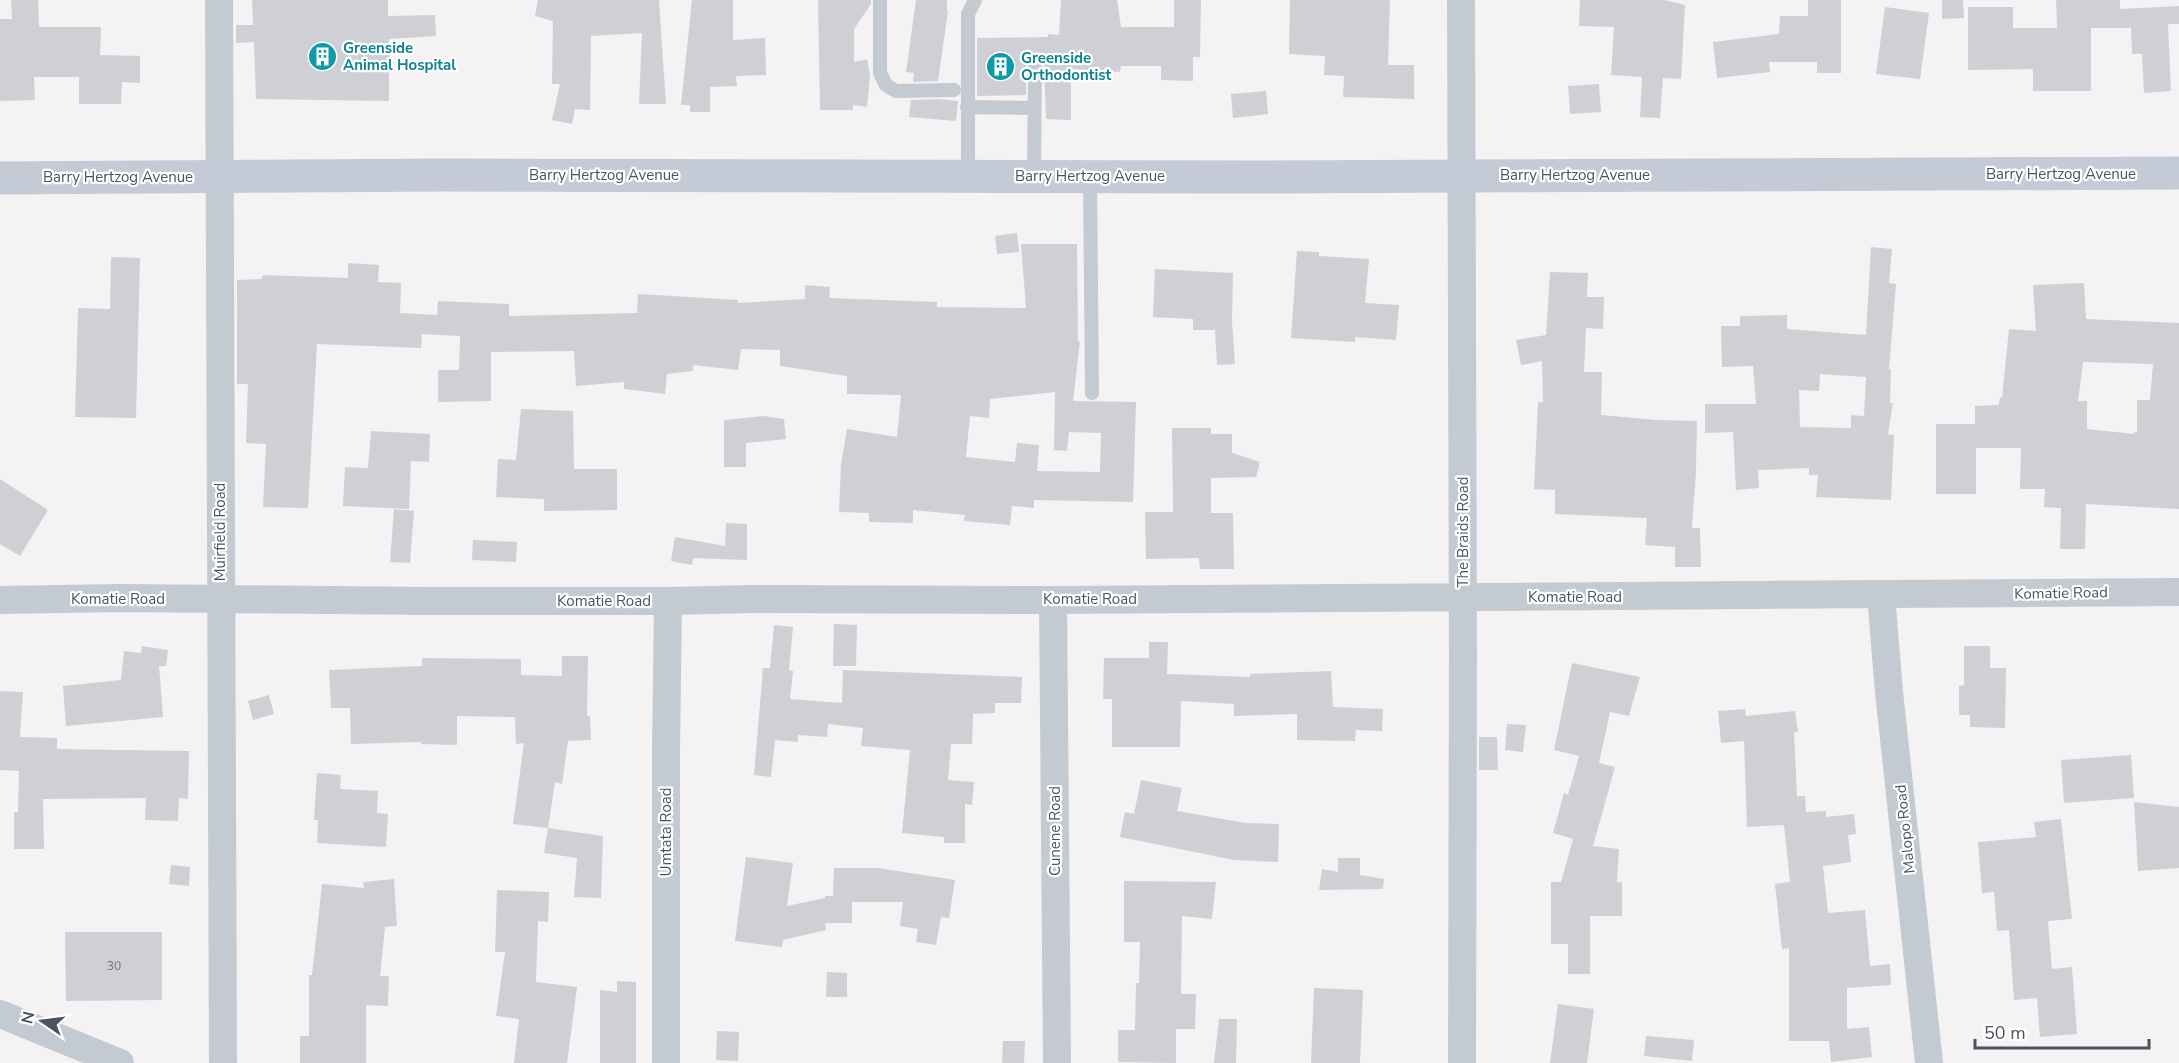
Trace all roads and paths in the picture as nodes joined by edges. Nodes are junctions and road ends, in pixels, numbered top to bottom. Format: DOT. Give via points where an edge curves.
graph roads {
  1 [pos="219,0"];
  2 [pos="880,0"];
  3 [pos="975,0"];
  4 [pos="1461,0"];
  5 [pos="1035,65"];
  6 [pos="954,90"];
  7 [pos="967,107"];
  8 [pos="1034,108"];
  9 [pos="2179,173"];
  10 [pos="219,176"];
  11 [pos="968,176"];
  12 [pos="1034,176"];
  13 [pos="1090,176"];
  14 [pos="1461,176"];
  15 [pos="0,178"];
  16 [pos="1092,393"];
  17 [pos="2179,592"];
  18 [pos="1881,595"];
  19 [pos="1463,597"];
  20 [pos="220,598"];
  21 [pos="0,600"];
  22 [pos="1053,600"];
  23 [pos="668,601"];
  24 [pos="0,1014"];
  25 [pos="120,1063"];
  26 [pos="223,1063"];
  27 [pos="666,1063"];
  28 [pos="1057,1063"];
  29 [pos="1462,1063"];
  30 [pos="1929,1063"];
  1 -- 10 [label="street, Muirfield Road"];
  2 -- 6 [label="lane" via="880,73 886,85 896,91"];
  3 -- 7 [label="lane" via="968,14"];
  4 -- 14 [label="street, The Braids Road"];
  5 -- 8 [label="lane"];
  7 -- 8 [label="lane"];
  7 -- 11 [label="lane"];
  8 -- 12 [label="lane"];
  9 -- 14 [label="main road, Barry Hertzog Avenue"];
  10 -- 11 [label="main road, Barry Hertzog Avenue"];
  10 -- 15 [label="main road, Barry Hertzog Avenue"];
  10 -- 20 [label="street, Muirfield Road"];
  11 -- 12 [label="main road, Barry Hertzog Avenue"];
  12 -- 13 [label="main road, Barry Hertzog Avenue"];
  13 -- 14 [label="main road, Barry Hertzog Avenue"];
  13 -- 16 [label="lane"];
  14 -- 19 [label="street, The Braids Road"];
  17 -- 18 [label="street, Komatie Road"];
  18 -- 19 [label="street, Komatie Road"];
  18 -- 30 [label="street, Malopo Road"];
  19 -- 22 [label="street, Komatie Road"];
  19 -- 29 [label="street, The Braids Road"];
  20 -- 21 [label="street, Komatie Road"];
  20 -- 23 [label="street, Komatie Road"];
  20 -- 26 [label="street, Muirfield Road"];
  22 -- 23 [label="street, Komatie Road"];
  22 -- 28 [label="street, Cunene Road"];
  23 -- 27 [label="street, Umtata Road"];
  24 -- 25 [label="street"];
}
